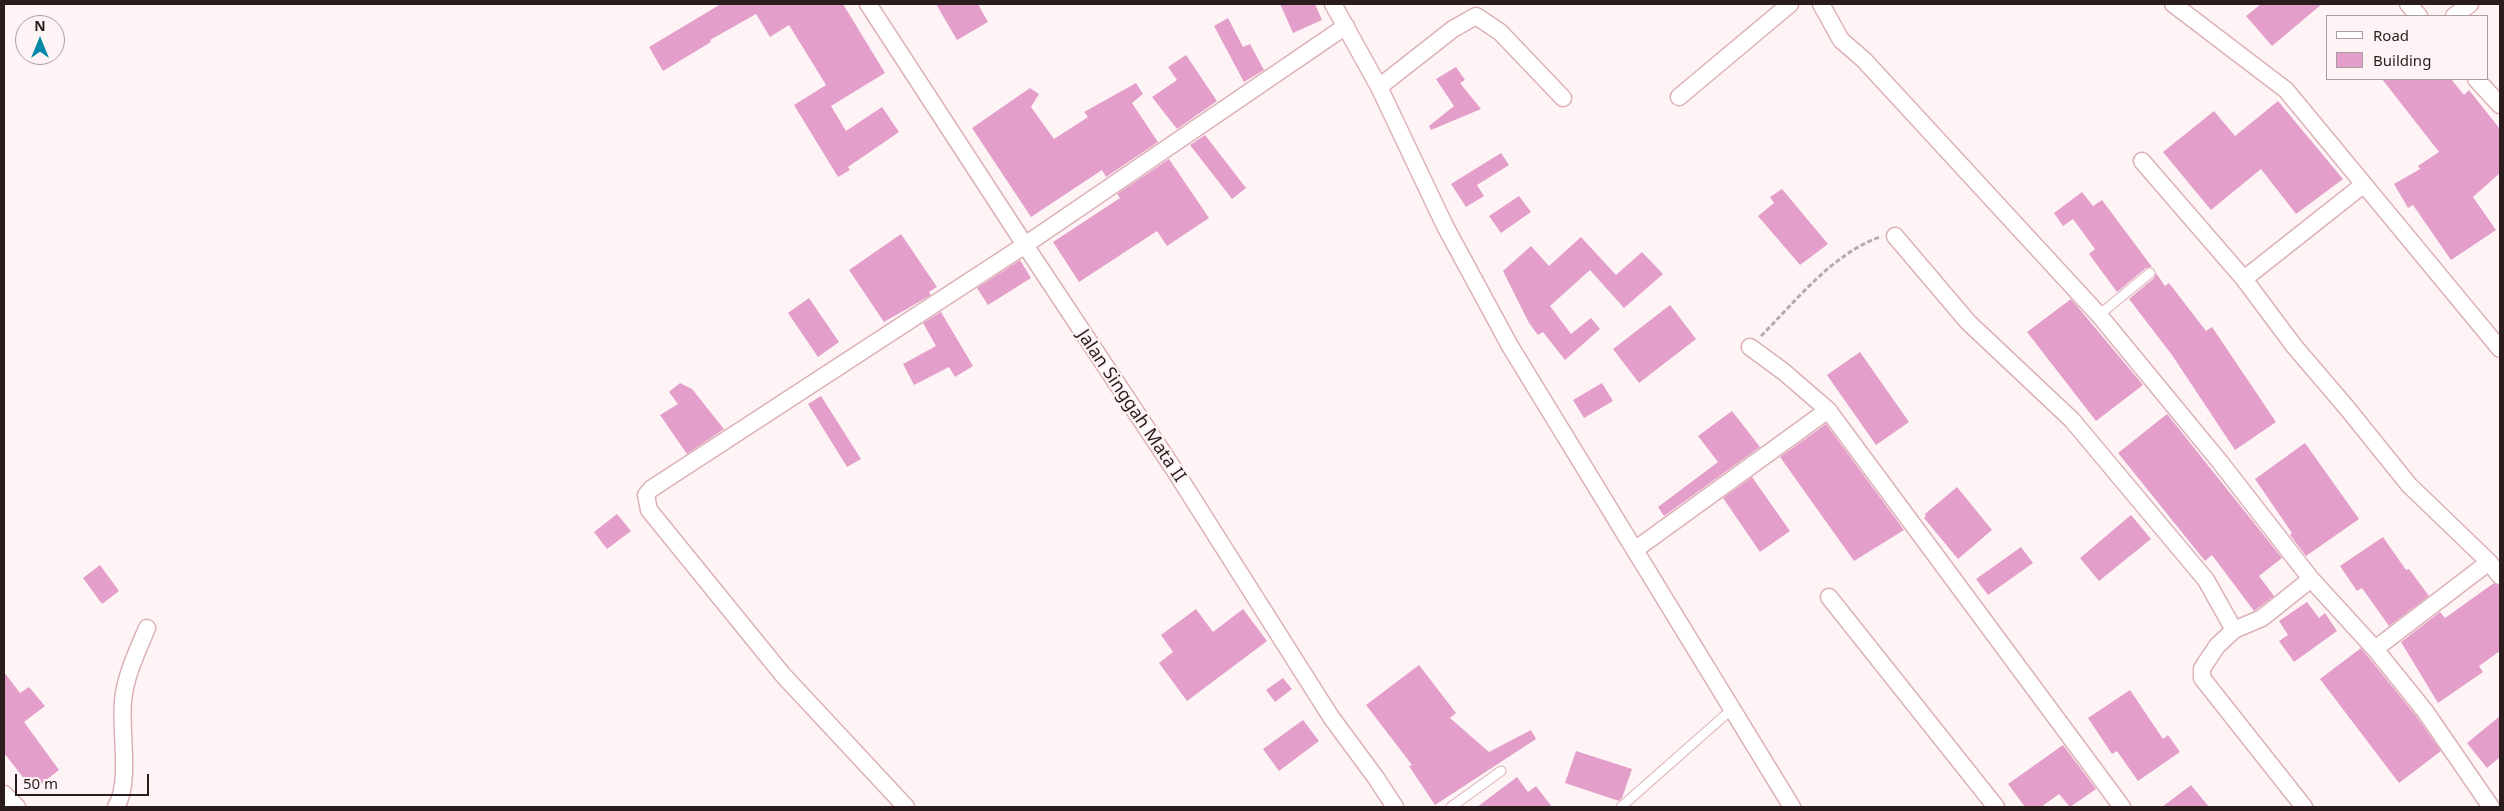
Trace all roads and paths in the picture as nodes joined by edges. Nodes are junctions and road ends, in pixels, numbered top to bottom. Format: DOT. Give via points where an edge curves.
graph roads {
  1 [pos="868,4"];
  2 [pos="1333,4"];
  3 [pos="1790,4"];
  4 [pos="1821,4"];
  5 [pos="2174,4"];
  6 [pos="2408,4"];
  7 [pos="2470,4"];
  8 [pos="2419,15"];
  9 [pos="2455,15"];
  10 [pos="1337,31"];
  11 [pos="2477,80"];
  12 [pos="1379,87"];
  13 [pos="1679,97"];
  14 [pos="1563,98"];
  15 [pos="2500,105"];
  16 [pos="2142,161"];
  17 [pos="2364,186"];
  18 [pos="1895,236"];
  19 [pos="1024,245"];
  20 [pos="2150,273"];
  21 [pos="2244,279"];
  22 [pos="2099,315"];
  23 [pos="1750,347"];
  24 [pos="2500,349"];
  25 [pos="1828,410"];
  26 [pos="1636,549"];
  27 [pos="2489,562"];
  28 [pos="2500,576"];
  29 [pos="2311,579"];
  30 [pos="1829,596"];
  31 [pos="147,628"];
  32 [pos="2234,630"];
  33 [pos="2375,649"];
  34 [pos="1732,709"];
  35 [pos="1501,771"];
  36 [pos="4,794"];
  37 [pos="17,807"];
  38 [pos="116,807"];
  39 [pos="906,807"];
  40 [pos="1395,807"];
  41 [pos="1451,807"];
  42 [pos="1621,807"];
  43 [pos="1792,807"];
  44 [pos="1996,807"];
  45 [pos="2122,807"];
  46 [pos="2304,807"];
  47 [pos="2491,807"];
  1 -- 19 [label="street, Jalan Singgah Mata II"];
  2 -- 10 [label="street"];
  3 -- 13 [label="street"];
  4 -- 22 [label="street" via="1841,40 1864,60"];
  5 -- 17 [label="street" via="2286,90"];
  6 -- 8 [label="street"];
  7 -- 9 [label="street"];
  10 -- 12 [label="street"];
  10 -- 19 [label="street"];
  11 -- 15 [label="street"];
  12 -- 14 [label="street" via="1453,29 1476,16 1500,32"];
  12 -- 26 [label="street" via="1445,226 1510,346"];
  16 -- 21 [label="street"];
  17 -- 21 [label="street"];
  17 -- 24 [label="street"];
  18 -- 23 [label="path" via="1884,235 1870,240 1832,265"];
  18 -- 32 [label="street" via="1968,322 2072,420 2206,580"];
  19 -- 39 [label="street" via="646,495 648,510 783,675"];
  19 -- 40 [label="street, Jalan Singgah Mata II" via="1177,474 1331,717"];
  20 -- 22 [label="lane"];
  21 -- 27 [label="street" via="2294,346 2409,486"];
  22 -- 29 [label="street"];
  23 -- 25 [label="street"];
  25 -- 26 [label="street"];
  25 -- 45 [label="street"];
  26 -- 34 [label="street"];
  27 -- 28 [label="street"];
  27 -- 33 [label="street"];
  29 -- 32 [label="street" via="2262,618"];
  29 -- 33 [label="street"];
  30 -- 44 [label="street"];
  31 -- 38 [label="street" via="123,699 125,774 121,799"];
  32 -- 46 [label="street" via="2217,646 2202,669 2202,678"];
  33 -- 47 [label="street" via="2425,711"];
  34 -- 42 [label="lane"];
  34 -- 43 [label="street"];
  35 -- 41 [label="lane"];
  36 -- 37 [label="street"];
}
